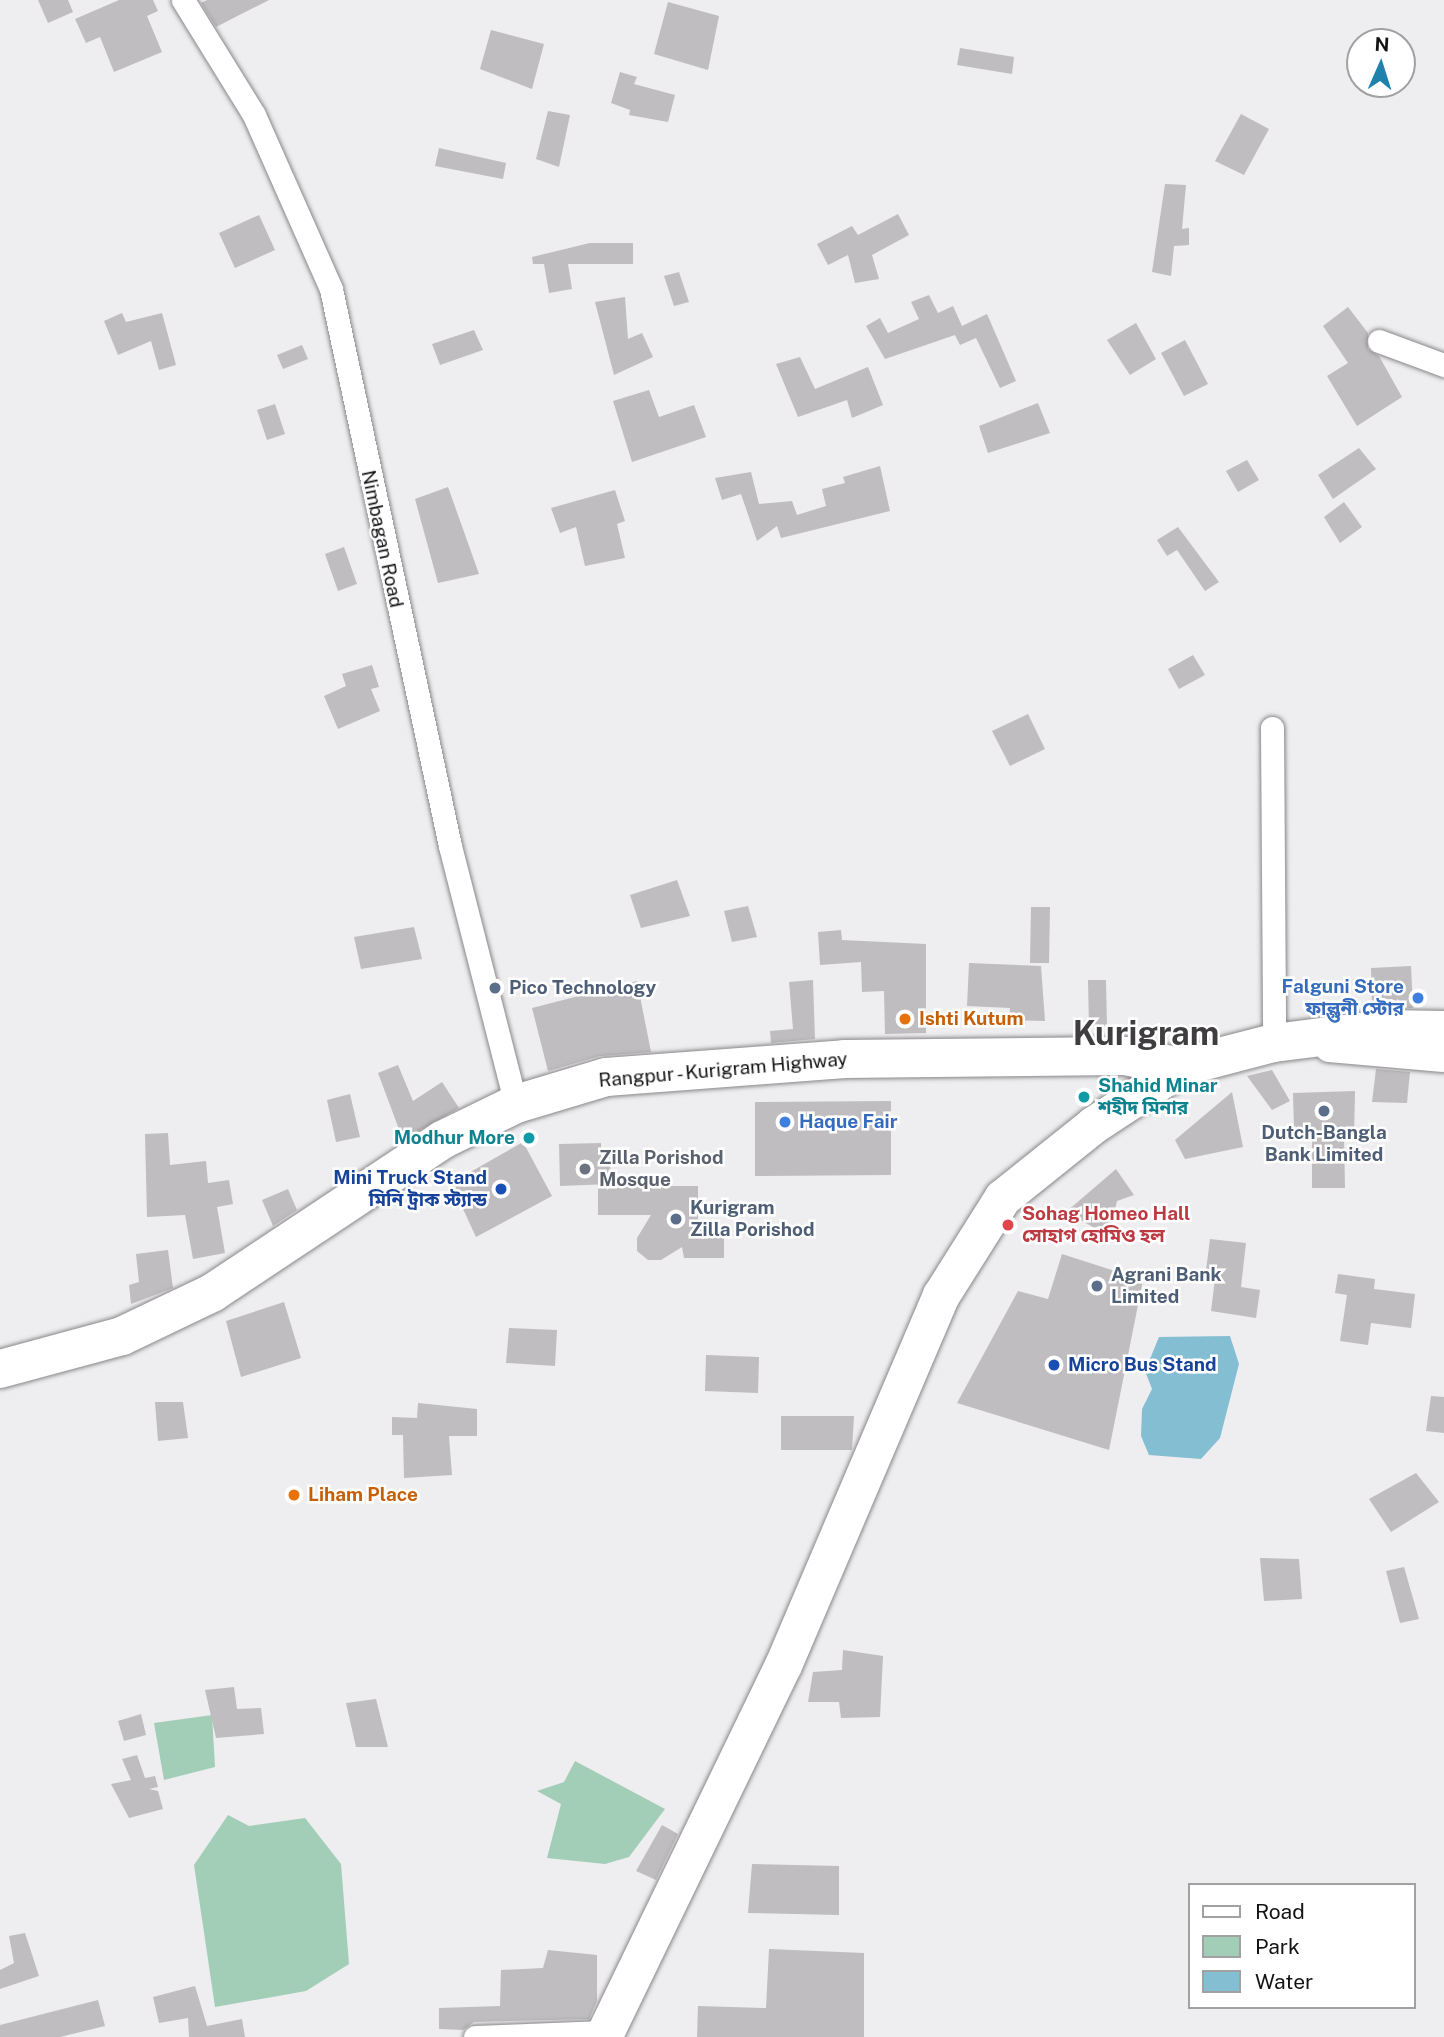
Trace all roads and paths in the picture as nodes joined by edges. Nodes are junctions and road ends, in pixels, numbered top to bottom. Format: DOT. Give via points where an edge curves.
graph roads {
  1 [pos="183,0"];
  2 [pos="1379,341"];
  3 [pos="1444,365"];
  4 [pos="1272,728"];
  5 [pos="1444,1030"];
  6 [pos="1274,1043"];
  7 [pos="1444,1058"];
  8 [pos="1181,1067"];
  9 [pos="516,1104"];
  10 [pos="0,1369"];
  11 [pos="604,2035"];
  12 [pos="475,2037"];
  1 -- 9 [label="street, Nimbagan Road" via="254,115 331,289 432,765"];
  2 -- 3 [label="street"];
  4 -- 6 [label="street"];
  5 -- 6 [label="highway" via="1385,1028"];
  6 -- 7 [label="street"];
  6 -- 8 [label="highway"];
  8 -- 9 [label="highway, Rangpur - Kurigram Highway" via="1125,1056 844,1059 606,1077"];
  8 -- 11 [label="main road" via="1093,1125 1002,1198 941,1295 783,1665"];
  9 -- 10 [label="highway, Rangpur - Kurigram Highway" via="442,1140 212,1293 122,1336"];
  11 -- 12 [label="street"];
}
